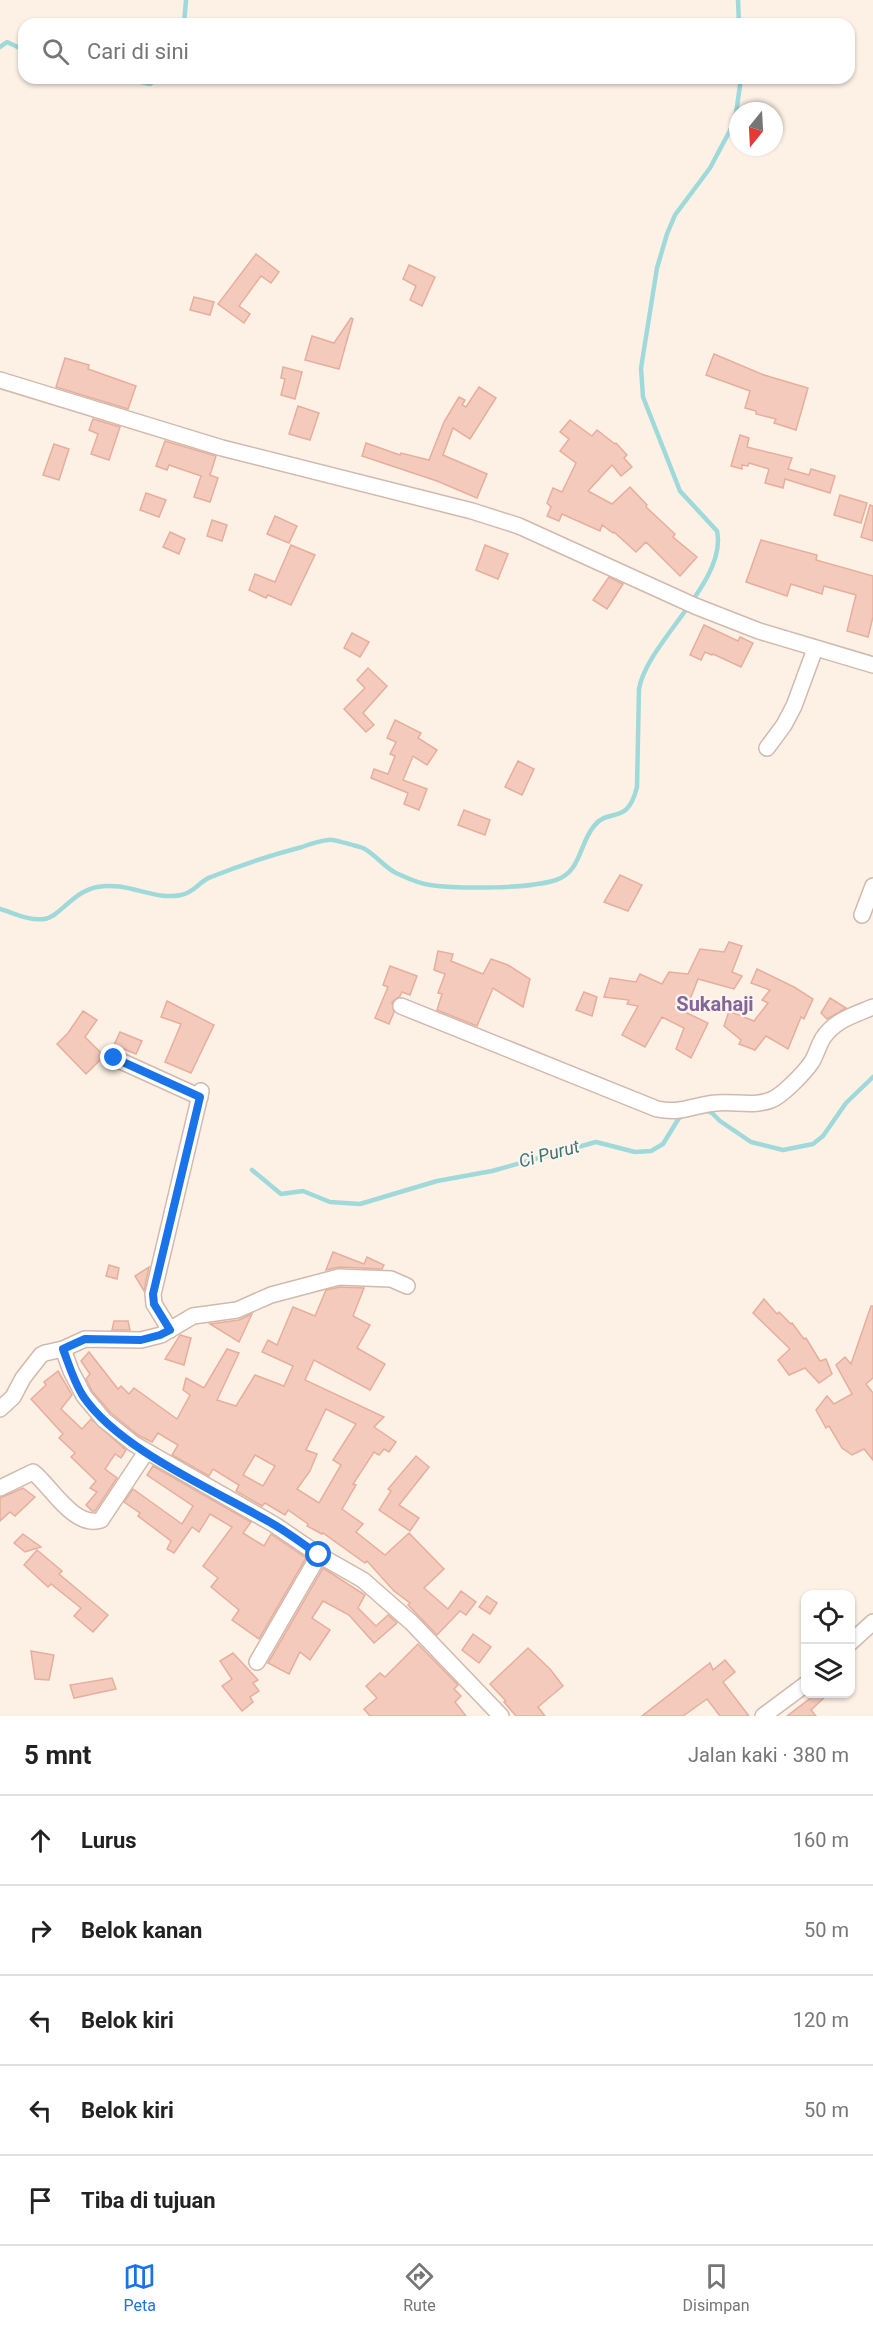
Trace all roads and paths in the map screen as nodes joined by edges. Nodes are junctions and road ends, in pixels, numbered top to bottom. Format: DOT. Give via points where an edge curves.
graph roads {
  1 [pos="0,380"];
  2 [pos="815,649"];
  3 [pos="873,665"];
  4 [pos="767,748"];
  5 [pos="873,886"];
  6 [pos="862,915"];
  7 [pos="401,1006"];
  8 [pos="873,1007"];
  9 [pos="114,1058"];
  10 [pos="406,1286"];
  11 [pos="170,1330"];
  12 [pos="63,1349"];
  13 [pos="0,1409"];
  14 [pos="146,1452"];
  15 [pos="0,1488"];
  16 [pos="319,1555"];
  17 [pos="873,1622"];
  18 [pos="855,1638"];
  19 [pos="256,1662"];
  20 [pos="801,1688"];
  21 [pos="501,1716"];
  22 [pos="763,1716"];
  1 -- 2 [label="street" via="212,445 519,526 680,600"];
  2 -- 3 [label="street"];
  2 -- 4 [label="street" via="794,706"];
  5 -- 6 [label="street"];
  7 -- 8 [label="street" via="657,1109 680,1112 710,1103 772,1100 812,1062 823,1038 834,1027 846,1017"];
  9 -- 11 [label="street" via="200,1094 153,1294 154,1304"];
  10 -- 11 [label="street" via="391,1279 339,1277 271,1295 237,1310 193,1316"];
  11 -- 12 [label="street" via="141,1340 85,1339"];
  12 -- 13 [label="street" via="41,1355 13,1397"];
  12 -- 14 [label="street" via="84,1396 104,1420"];
  14 -- 15 [label="street" via="98,1522 73,1512 33,1472"];
  14 -- 16 [label="street" via="275,1525"];
  16 -- 19 [label="street"];
  16 -- 21 [label="street" via="363,1580 412,1623"];
  17 -- 18 [label="street"];
  20 -- 22 [label="street"];
}
